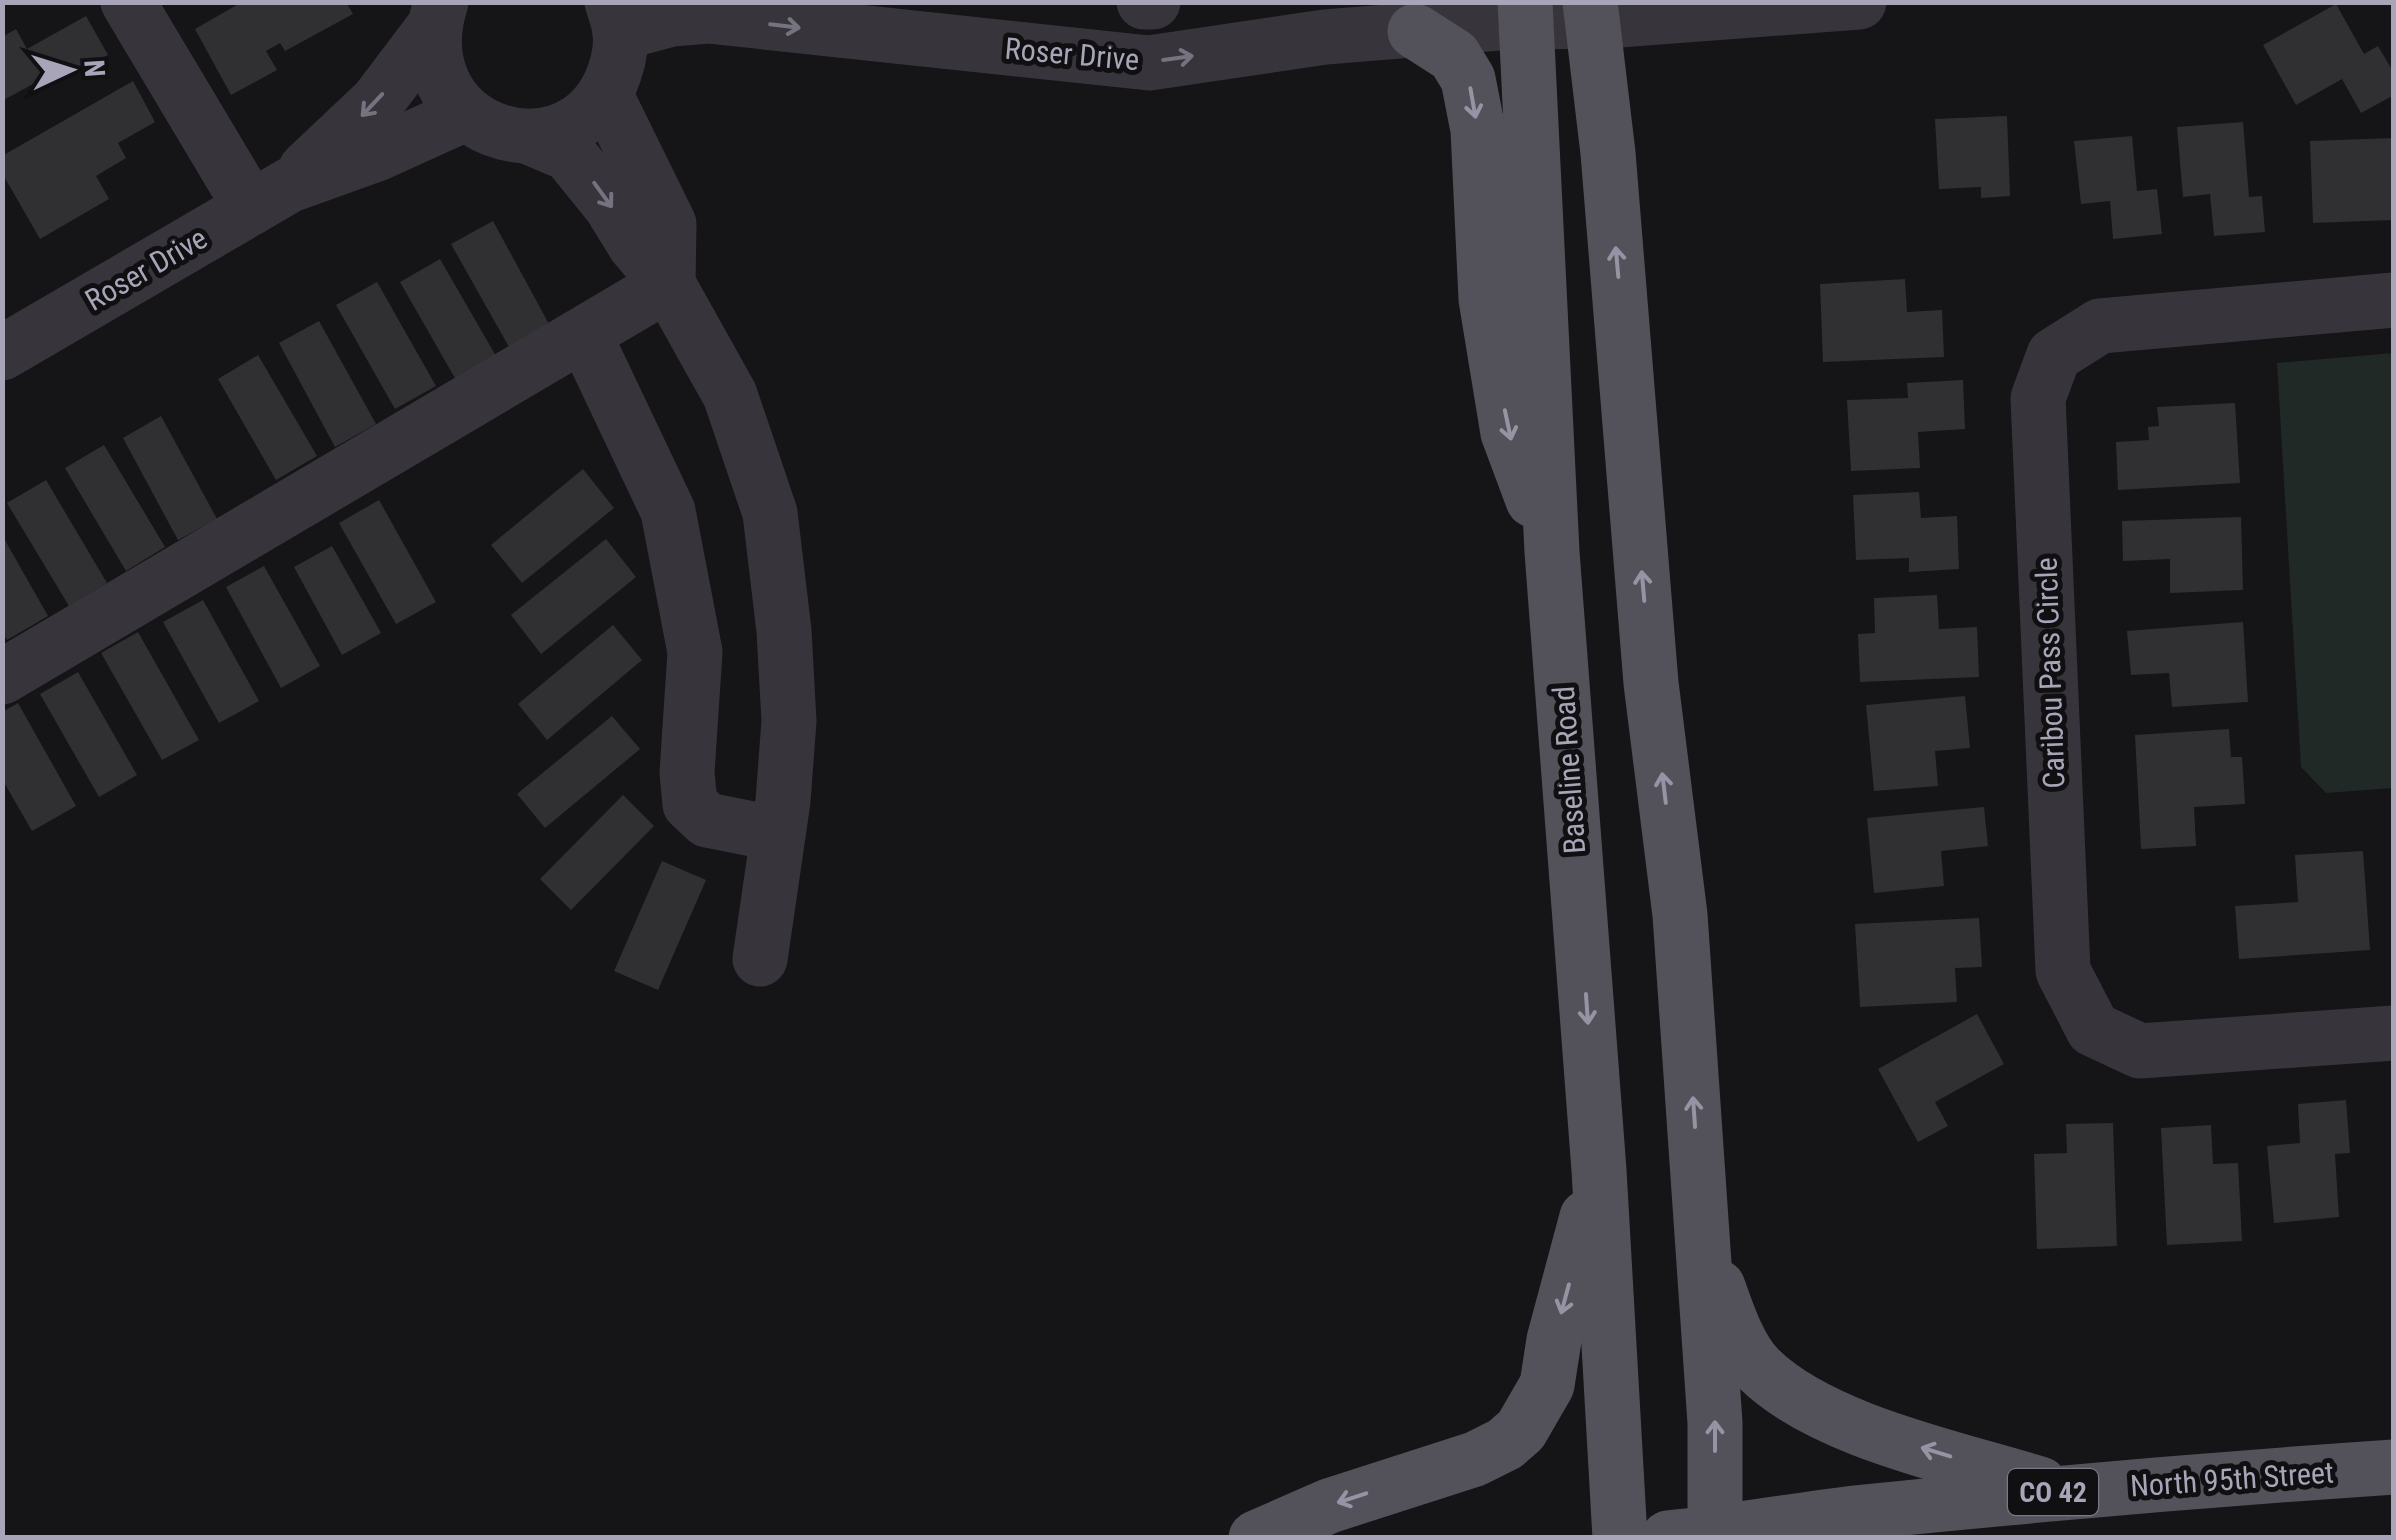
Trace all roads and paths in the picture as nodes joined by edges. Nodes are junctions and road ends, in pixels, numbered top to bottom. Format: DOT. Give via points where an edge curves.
graph roads {
  1 [pos="128,2"];
  2 [pos="1144,2"];
  3 [pos="1153,2"];
  4 [pos="1859,2"];
  5 [pos="1525,12"];
  6 [pos="1591,12"];
  7 [pos="437,15"];
  8 [pos="616,18"];
  9 [pos="1415,32"];
  10 [pos="605,94"];
  11 [pos="465,114"];
  12 [pos="529,136"];
  13 [pos="270,196"];
  14 [pos="668,284"];
  15 [pos="2394,300"];
  16 [pos="584,334"];
  17 [pos="7,341"];
  18 [pos="1552,552"];
  19 [pos="2,676"];
  20 [pos="778,834"];
  21 [pos="760,959"];
  22 [pos="2394,1033"];
  23 [pos="1599,1170"];
  24 [pos="1704,1243"];
  25 [pos="2394,1468"];
  26 [pos="2062,1491"];
  27 [pos="1699,1536"];
  28 [pos="1256,1538"];
  29 [pos="1620,1538"];
  30 [pos="1959,1538"];
  1 -- 13 [label="street" via="221,162"];
  2 -- 3 [label="street, Roser Drive"];
  4 -- 6 [label="street, Roser Drive"];
  5 -- 6 [label="street, Roser Drive"];
  5 -- 9 [label="street, Roser Drive"];
  5 -- 18 [label="main road, Baseline Road"];
  24 -- 6 [label="main road, one-way" via="1680,916 1651,683"];
  7 -- 11 [label="street" via="435,66"];
  7 -- 13 [label="street, Roser Drive, one-way" via="377,102"];
  8 -- 9 [label="street, Roser Drive, one-way" via="708,16 1148,62 1325,36"];
  8 -- 10 [label="street" via="618,66"];
  9 -- 18 [label="main road, one-way" via="1454,56 1468,79 1478,130 1486,298 1508,433"];
  10 -- 12 [label="street" via="562,130"];
  10 -- 14 [label="street" via="669,224"];
  11 -- 12 [label="street" via="493,130"];
  11 -- 13 [label="street, Roser Drive"];
  12 -- 14 [label="street, one-way" via="569,154"];
  13 -- 17 [label="street, Roser Drive"];
  14 -- 16 [label="street"];
  14 -- 20 [label="street" via="730,394 770,513 789,722"];
  15 -- 22 [label="street, Caribou Pass Circle" via="2100,326 2054,355 2038,398 2063,972 2092,1029 2140,1051"];
  16 -- 19 [label="street"];
  16 -- 20 [label="street" via="668,511 695,652 690,804 707,820"];
  18 -- 23 [label="main road, Baseline Road, one-way"];
  20 -- 21 [label="street"];
  23 -- 28 [label="main road, one-way" via="1547,1385 1522,1430 1475,1459 1329,1506"];
  23 -- 29 [label="main road, Baseline Road"];
  26 -- 24 [label="main road, one-way" via="1879,1434 1783,1389 1756,1366 1727,1314"];
  27 -- 24 [label="main road, one-way" via="1716,1422"];
  25 -- 26 [label="main road, North 95th Street / CO 42"];
  26 -- 27 [label="main road, North 95th Street / CO 42" via="1778,1521"];
  26 -- 30 [label="main road"];
}
